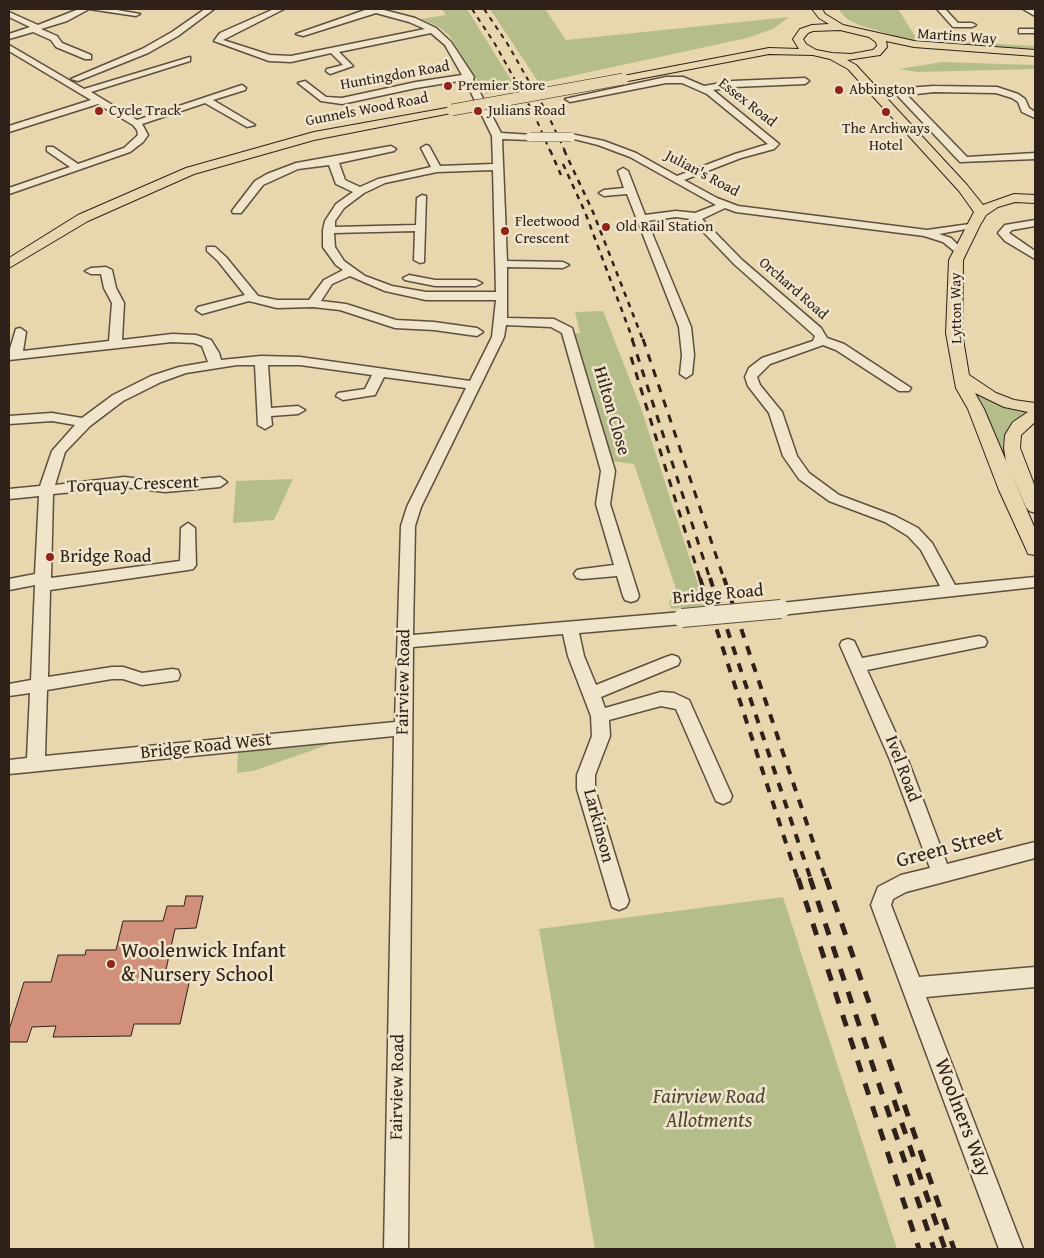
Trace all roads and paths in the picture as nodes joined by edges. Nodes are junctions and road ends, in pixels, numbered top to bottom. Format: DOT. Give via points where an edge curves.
graph roads {
  1 [pos="84,9"];
  2 [pos="93,9"];
  3 [pos="210,9"];
  4 [pos="280,9"];
  5 [pos="374,9"];
  6 [pos="807,9"];
  7 [pos="817,9"];
  8 [pos="941,9"];
  9 [pos="1027,9"];
  10 [pos="9,14"];
  11 [pos="137,14"];
  12 [pos="1035,14"];
  13 [pos="956,25"];
  14 [pos="972,25"];
  15 [pos="942,26"];
  16 [pos="840,27"];
  17 [pos="36,28"];
  18 [pos="812,28"];
  19 [pos="433,30"];
  20 [pos="1022,31"];
  21 [pos="1035,31"];
  22 [pos="300,34"];
  23 [pos="873,35"];
  24 [pos="9,37"];
  25 [pos="798,40"];
  26 [pos="9,48"];
  27 [pos="334,51"];
  28 [pos="813,52"];
  29 [pos="1035,53"];
  30 [pos="871,54"];
  31 [pos="832,56"];
  32 [pos="24,57"];
  33 [pos="87,57"];
  34 [pos="1035,58"];
  35 [pos="187,59"];
  36 [pos="11,61"];
  37 [pos="330,71"];
  38 [pos="470,77"];
  39 [pos="619,77"];
  40 [pos="75,79"];
  41 [pos="804,81"];
  42 [pos="302,83"];
  43 [pos="242,88"];
  44 [pos="704,88"];
  45 [pos="83,92"];
  46 [pos="570,99"];
  47 [pos="206,100"];
  48 [pos="98,101"];
  49 [pos="1035,115"];
  50 [pos="136,123"];
  51 [pos="250,125"];
  52 [pos="9,129"];
  53 [pos="496,136"];
  54 [pos="426,148"];
  55 [pos="50,149"];
  56 [pos="391,149"];
  57 [pos="1035,156"];
  58 [pos="333,161"];
  59 [pos="77,167"];
  60 [pos="497,167"];
  61 [pos="437,169"];
  62 [pos="623,171"];
  63 [pos="409,173"];
  64 [pos="475,177"];
  65 [pos="677,179"];
  66 [pos="9,191"];
  67 [pos="360,191"];
  68 [pos="632,191"];
  69 [pos="604,193"];
  70 [pos="422,198"];
  71 [pos="1014,198"];
  72 [pos="1035,199"];
  73 [pos="725,205"];
  74 [pos="807,206"];
  75 [pos="238,211"];
  76 [pos="981,212"];
  77 [pos="697,216"];
  78 [pos="805,217"];
  79 [pos="641,219"];
  80 [pos="1035,223"];
  81 [pos="973,225"];
  82 [pos="421,228"];
  83 [pos="55,229"];
  84 [pos="328,230"];
  85 [pos="926,233"];
  86 [pos="211,249"];
  87 [pos="960,252"];
  88 [pos="9,254"];
  89 [pos="1035,256"];
  90 [pos="420,260"];
  91 [pos="9,264"];
  92 [pos="501,264"];
  93 [pos="563,265"];
  94 [pos="91,271"];
  95 [pos="351,272"];
  96 [pos="411,279"];
  97 [pos="476,283"];
  98 [pos="402,292"];
  99 [pos="502,296"];
  100 [pos="251,297"];
  101 [pos="313,303"];
  102 [pos="202,310"];
  103 [pos="501,321"];
  104 [pos="20,332"];
  105 [pos="477,332"];
  106 [pos="821,340"];
  107 [pos="115,345"];
  108 [pos="12,356"];
  109 [pos="261,360"];
  110 [pos="215,364"];
  111 [pos="380,372"];
  112 [pos="686,374"];
  113 [pos="964,378"];
  114 [pos="156,379"];
  115 [pos="473,385"];
  116 [pos="904,388"];
  117 [pos="125,395"];
  118 [pos="343,396"];
  119 [pos="1035,408"];
  120 [pos="298,410"];
  121 [pos="1035,414"];
  122 [pos="9,420"];
  123 [pos="84,422"];
  124 [pos="220,482"];
  125 [pos="46,489"];
  126 [pos="9,494"];
  127 [pos="1035,507"];
  128 [pos="188,528"];
  129 [pos="1035,548"];
  130 [pos="623,570"];
  131 [pos="582,574"];
  132 [pos="43,582"];
  133 [pos="1035,582"];
  134 [pos="9,584"];
  135 [pos="950,590"];
  136 [pos="631,596"];
  137 [pos="570,627"];
  138 [pos="404,642"];
  139 [pos="979,642"];
  140 [pos="848,645"];
  141 [pos="672,661"];
  142 [pos="858,665"];
  143 [pos="172,675"];
  144 [pos="40,686"];
  145 [pos="9,690"];
  146 [pos="592,694"];
  147 [pos="600,716"];
  148 [pos="403,728"];
  149 [pos="36,764"];
  150 [pos="9,767"];
  151 [pos="723,796"];
  152 [pos="1035,850"];
  153 [pos="942,874"];
  154 [pos="882,898"];
  155 [pos="619,901"];
  156 [pos="1035,978"];
  157 [pos="913,988"];
  158 [pos="396,1249"];
  159 [pos="1011,1249"];
  1 -- 17 [label="street"];
  2 -- 11 [label="street"];
  3 -- 40 [label="street" via="145,51"];
  4 -- 27 [label="street" via="223,35 218,41 275,60"];
  5 -- 19 [label="street"];
  5 -- 22 [label="street"];
  6 -- 18 [label="main road" via="813,20"];
  7 -- 16 [label="main road"];
  8 -- 13 [label="street"];
  9 -- 12 [label="street"];
  10 -- 17 [label="street"];
  13 -- 14 [label="street"];
  13 -- 15 [label="street"];
  16 -- 18 [label="main road"];
  16 -- 23 [label="main road"];
  17 -- 24 [label="street"];
  17 -- 33 [label="street" via="54,38 59,45"];
  18 -- 25 [label="main road" via="799,35"];
  19 -- 27 [label="street"];
  19 -- 38 [label="street" via="448,44"];
  20 -- 21 [label="street"];
  23 -- 29 [label="main road" via="923,45"];
  23 -- 30 [label="main road" via="882,46"];
  25 -- 28 [label="main road"];
  25 -- 39 [label="main road, Gunnels Wood Road"];
  26 -- 32 [label="street"];
  27 -- 37 [label="street" via="349,66"];
  28 -- 31 [label="main road, Gunnels Wood Road"];
  28 -- 39 [label="main road, Gunnels Wood Road" via="769,51"];
  30 -- 31 [label="main road, Martins Way"];
  30 -- 34 [label="main road, Martins Way" via="916,49"];
  30 -- 71 [label="main road" via="865,70 960,172 983,190"];
  31 -- 76 [label="main road" via="852,67 963,188"];
  32 -- 36 [label="street"];
  32 -- 45 [label="street"];
  35 -- 45 [label="street"];
  38 -- 42 [label="street, Huntingdon Road" via="342,101 319,97"];
  38 -- 53 [label="street"];
  39 -- 83 [label="main road, Gunnels Wood Road, bridge" via="331,128 250,146 170,172"];
  41 -- 44 [label="street"];
  43 -- 47 [label="street"];
  44 -- 46 [label="street, Essex Road" via="682,80 671,80"];
  44 -- 65 [label="street, Essex Road" via="774,145"];
  45 -- 48 [label="street"];
  47 -- 50 [label="street"];
  47 -- 51 [label="street"];
  48 -- 50 [label="street"];
  48 -- 52 [label="street"];
  49 -- 57 [label="street" via="1026,110 1015,96 997,90 902,92 902,96 964,160"];
  50 -- 59 [label="street" via="143,135 133,146"];
  53 -- 60 [label="street, Fairview Road"];
  53 -- 65 [label="street, Julian's Road, bridge" via="588,139 617,148"];
  54 -- 61 [label="street"];
  55 -- 59 [label="street"];
  56 -- 58 [label="street"];
  58 -- 67 [label="street" via="340,182"];
  58 -- 75 [label="street" via="296,166 271,176 259,184"];
  59 -- 66 [label="street"];
  60 -- 61 [label="street"];
  60 -- 92 [label="street, Fairview Road"];
  61 -- 63 [label="street"];
  62 -- 68 [label="street"];
  63 -- 64 [label="street" via="417,183"];
  63 -- 67 [label="street"];
  65 -- 73 [label="street, Julian's Road"];
  67 -- 84 [label="street" via="334,213"];
  68 -- 69 [label="street"];
  68 -- 79 [label="street"];
  70 -- 82 [label="street"];
  71 -- 72 [label="main road"];
  71 -- 76 [label="main road" via="997,202"];
  73 -- 77 [label="street"];
  73 -- 78 [label="street, Julian's Road" via="751,212"];
  74 -- 78 [label="street"];
  76 -- 81 [label="main road, Lytton Way"];
  77 -- 79 [label="street" via="676,214"];
  77 -- 106 [label="street, Orchard Road" via="703,227 750,274 817,331"];
  78 -- 85 [label="street, Julian's Road"];
  79 -- 112 [label="street" via="685,327"];
  80 -- 89 [label="street" via="1009,228 1003,233"];
  81 -- 85 [label="street, Julian's Road"];
  81 -- 87 [label="main road, Lytton Way"];
  82 -- 84 [label="street"];
  82 -- 90 [label="street"];
  83 -- 88 [label="main road, Gunnels Wood Road"];
  83 -- 91 [label="main road, Gunnels Wood Road"];
  84 -- 95 [label="street" via="329,247"];
  85 -- 87 [label="street, Julian's Road" via="947,240"];
  86 -- 100 [label="street"];
  87 -- 113 [label="main road, Lytton Way" via="955,272 954,332"];
  92 -- 93 [label="street"];
  92 -- 99 [label="street, Fairview Road"];
  94 -- 107 [label="street" via="110,270 110,288 118,303"];
  95 -- 98 [label="street"];
  95 -- 101 [label="street" via="328,282"];
  96 -- 97 [label="street" via="435,283"];
  96 -- 98 [label="street"];
  98 -- 99 [label="street" via="451,298"];
  99 -- 103 [label="street, Fairview Road"];
  100 -- 101 [label="street" via="271,304"];
  100 -- 102 [label="street"];
  101 -- 105 [label="street" via="342,307 395,324"];
  103 -- 115 [label="street, Fairview Road" via="498,338"];
  103 -- 130 [label="street, Hilton Close" via="554,323 568,331 608,471 603,504"];
  104 -- 108 [label="street"];
  106 -- 116 [label="street, Orchard Road" via="840,347"];
  106 -- 135 [label="street" via="766,361 752,377 754,386 775,412 790,456 804,476 834,498 890,519 913,532 927,547"];
  107 -- 108 [label="street"];
  107 -- 110 [label="street" via="172,338 196,339 214,352"];
  109 -- 110 [label="street, Torquay Crescent"];
  109 -- 111 [label="street, Torquay Crescent" via="300,361"];
  109 -- 120 [label="street" via="265,419"];
  110 -- 114 [label="street, Torquay Crescent"];
  111 -- 115 [label="street, Torquay Crescent"];
  111 -- 118 [label="street" via="372,397"];
  113 -- 119 [label="main road" via="990,396 1010,404"];
  113 -- 129 [label="main road, Lytton Way" via="964,388"];
  114 -- 117 [label="street, Torquay Crescent"];
  115 -- 138 [label="street, Fairview Road" via="414,507 408,526"];
  117 -- 123 [label="street, Torquay Crescent"];
  121 -- 127 [label="main road" via="1019,426 1013,436 1012,448"];
  122 -- 123 [label="street" via="52,417"];
  123 -- 125 [label="street, Torquay Crescent" via="58,452"];
  124 -- 125 [label="street, Torquay Crescent" via="165,487 127,482"];
  125 -- 126 [label="street, Torquay Crescent"];
  125 -- 132 [label="street, Torquay Crescent"];
  128 -- 132 [label="street" via="188,566"];
  130 -- 131 [label="street"];
  130 -- 136 [label="street, Hilton Close"];
  132 -- 134 [label="street"];
  132 -- 144 [label="street, Torquay Crescent"];
  133 -- 135 [label="street, Bridge Road"];
  135 -- 137 [label="street, Bridge Road, bridge" via="781,609"];
  137 -- 138 [label="street, Bridge Road"];
  137 -- 146 [label="street, Larkinson" via="576,656"];
  138 -- 148 [label="street, Fairview Road"];
  139 -- 142 [label="street"];
  140 -- 142 [label="street, Ivel Road"];
  141 -- 146 [label="street"];
  142 -- 153 [label="street, Ivel Road" via="899,760"];
  143 -- 144 [label="street" via="142,679 112,673"];
  144 -- 145 [label="street"];
  144 -- 149 [label="street, Torquay Crescent"];
  146 -- 147 [label="street, Larkinson"];
  147 -- 151 [label="street" via="661,699 674,700 682,705"];
  147 -- 155 [label="street, Larkinson" via="602,736 588,769 586,789"];
  148 -- 149 [label="street, Bridge Road West"];
  148 -- 158 [label="street, Fairview Road"];
  149 -- 150 [label="street, Bridge Road West"];
  152 -- 153 [label="street, Green Street"];
  153 -- 154 [label="street, Green Street" via="901,884 889,889"];
  154 -- 157 [label="street, Woolners Way" via="884,913"];
  156 -- 157 [label="street"];
  157 -- 159 [label="street, Woolners Way"];
}
